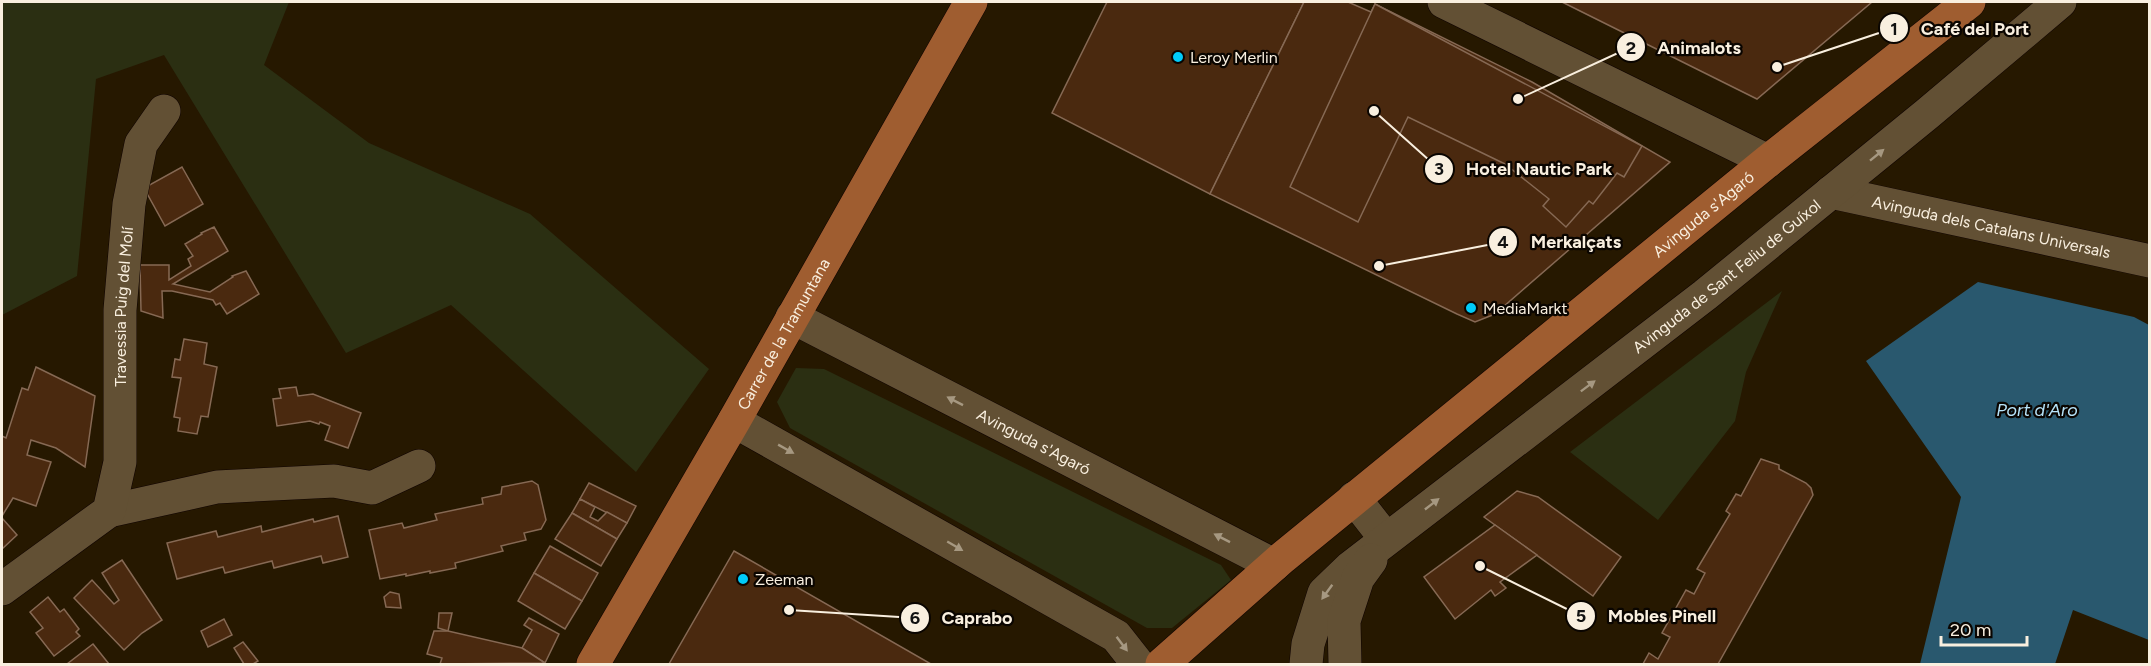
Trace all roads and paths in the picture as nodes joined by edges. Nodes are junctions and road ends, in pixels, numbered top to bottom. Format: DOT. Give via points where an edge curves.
graph roads {
  1 [pos="970,2"];
  2 [pos="1444,2"];
  3 [pos="1969,2"];
  4 [pos="2060,2"];
  5 [pos="164,111"];
  6 [pos="1768,161"];
  7 [pos="1832,192"];
  8 [pos="2150,261"];
  9 [pos="792,317"];
  10 [pos="735,421"];
  11 [pos="419,466"];
  12 [pos="1354,498"];
  13 [pos="109,511"];
  14 [pos="1386,540"];
  15 [pos="1274,565"];
  16 [pos="2,589"];
  17 [pos="593,664"];
  18 [pos="1138,664"];
  19 [pos="1162,664"];
  20 [pos="1306,664"];
  21 [pos="1345,664"];
  1 -- 9 [label="main road, Carrer de la Tramuntana"];
  2 -- 6 [label="street"];
  3 -- 6 [label="main road, Avinguda s'Agaró"];
  7 -- 4 [label="street, Avinguda de Sant Feliu de Guíxol, one-way"];
  5 -- 13 [label="street, Travessia Puig del Molí" via="141,144 129,204 120,310 120,462"];
  6 -- 12 [label="main road, Avinguda s'Agaró"];
  7 -- 8 [label="street, Avinguda dels Catalans Universals"];
  14 -- 7 [label="street, Avinguda de Sant Feliu de Guíxol, one-way" via="1706,295"];
  9 -- 10 [label="main road, Carrer de la Tramuntana"];
  15 -- 9 [label="street, Avinguda s'Agaró, one-way"];
  10 -- 17 [label="main road, Carrer de la Tramuntana"];
  10 -- 18 [label="street, one-way" via="1116,636"];
  11 -- 13 [label="street" via="372,488 334,482 218,487"];
  12 -- 14 [label="street"];
  12 -- 15 [label="main road, Avinguda s'Agaró"];
  13 -- 16 [label="street"];
  14 -- 20 [label="street, Avinguda de Sant Feliu de Guíxol, one-way" via="1324,593"];
  14 -- 21 [label="street, Avinguda de Sant Feliu de Guíxol" via="1354,589 1344,621"];
  15 -- 19 [label="main road, Avinguda s'Agaró"];
}
